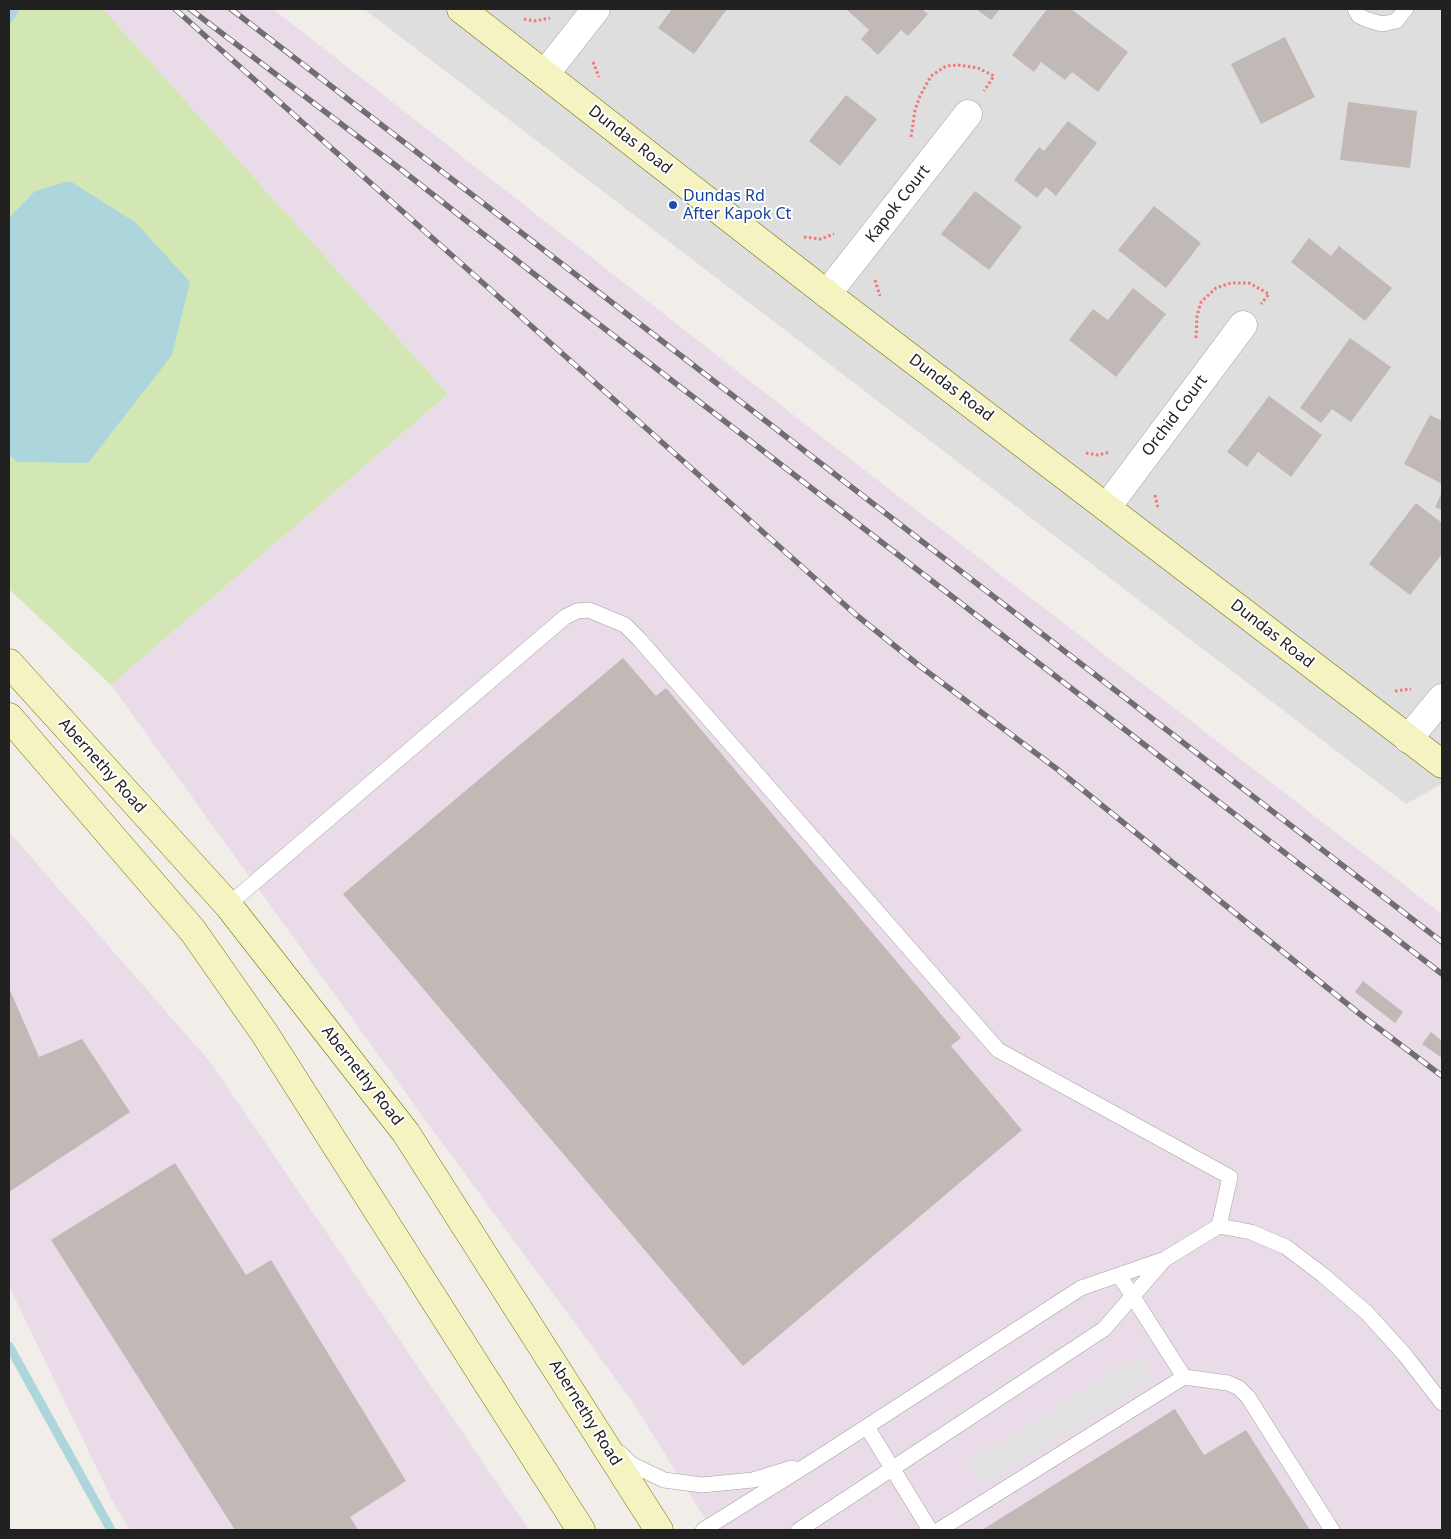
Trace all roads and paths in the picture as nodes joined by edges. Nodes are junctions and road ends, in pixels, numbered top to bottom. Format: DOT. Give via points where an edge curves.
graph roads {
  1 [pos="461,9"];
  2 [pos="596,9"];
  3 [pos="1354,9"];
  4 [pos="1406,9"];
  5 [pos="553,18"];
  6 [pos="520,19"];
  7 [pos="591,54"];
  8 [pos="545,74"];
  9 [pos="601,82"];
  10 [pos="968,114"];
  11 [pos="911,141"];
  12 [pos="836,234"];
  13 [pos="798,236"];
  14 [pos="875,279"];
  15 [pos="828,294"];
  16 [pos="884,300"];
  17 [pos="1243,325"];
  18 [pos="1195,345"];
  19 [pos="1118,451"];
  20 [pos="1084,453"];
  21 [pos="1153,487"];
  22 [pos="1107,507"];
  23 [pos="1160,511"];
  24 [pos="9,663"];
  25 [pos="1416,687"];
  26 [pos="1389,689"];
  27 [pos="1442,698"];
  28 [pos="9,717"];
  29 [pos="1408,739"];
  30 [pos="1442,764"];
  31 [pos="228,905"];
  32 [pos="1219,1226"];
  33 [pos="1165,1259"];
  34 [pos="1119,1275"];
  35 [pos="1133,1296"];
  36 [pos="1184,1377"];
  37 [pos="1442,1403"];
  38 [pos="593,1424"];
  39 [pos="867,1427"];
  40 [pos="812,1462"];
  41 [pos="892,1469"];
  42 [pos="805,1528"];
  43 [pos="581,1530"];
  44 [pos="659,1530"];
  45 [pos="702,1530"];
  46 [pos="930,1530"];
  47 [pos="939,1530"];
  48 [pos="1332,1530"];
  1 -- 8 [label="main road, Dundas Road"];
  2 -- 8 [label="street"];
  3 -- 4 [label="lane" via="1359,16 1382,24 1396,21"];
  5 -- 6 [label="path"];
  7 -- 9 [label="path"];
  8 -- 15 [label="main road, Dundas Road"];
  10 -- 11 [label="path" via="994,76 978,68 946,66 932,76 920,96"];
  10 -- 15 [label="street, Kapok Court"];
  12 -- 13 [label="path" via="821,239"];
  14 -- 16 [label="path" via="879,295"];
  15 -- 22 [label="main road, Dundas Road"];
  17 -- 18 [label="path" via="1269,294 1249,283 1231,283 1216,288 1201,302"];
  17 -- 22 [label="street, Orchid Court"];
  19 -- 20 [label="path"];
  21 -- 23 [label="path"];
  22 -- 29 [label="main road, Dundas Road"];
  24 -- 31 [label="main road, Abernethy Road"];
  25 -- 26 [label="path"];
  27 -- 29 [label="street"];
  28 -- 43 [label="main road" via="193,931 266,1034"];
  29 -- 30 [label="main road, Dundas Road"];
  31 -- 32 [label="lane" via="565,617 577,610 589,610 625,625 639,639 998,1050 1230,1177"];
  31 -- 38 [label="main road, Abernethy Road" via="406,1134"];
  32 -- 33 [label="lane"];
  32 -- 37 [label="lane" via="1252,1232 1286,1247 1323,1275 1367,1313"];
  33 -- 34 [label="lane"];
  33 -- 35 [label="lane"];
  34 -- 35 [label="lane"];
  34 -- 39 [label="lane" via="1081,1288"];
  35 -- 36 [label="lane"];
  35 -- 41 [label="lane" via="1104,1329"];
  36 -- 47 [label="lane"];
  36 -- 48 [label="lane" via="1228,1383 1244,1393"];
  38 -- 40 [label="lane" via="631,1464 664,1480 702,1485 753,1480"];
  38 -- 44 [label="main road, Abernethy Road"];
  39 -- 40 [label="lane"];
  39 -- 41 [label="lane"];
  40 -- 45 [label="lane"];
  41 -- 42 [label="lane"];
  41 -- 46 [label="lane"];
}
